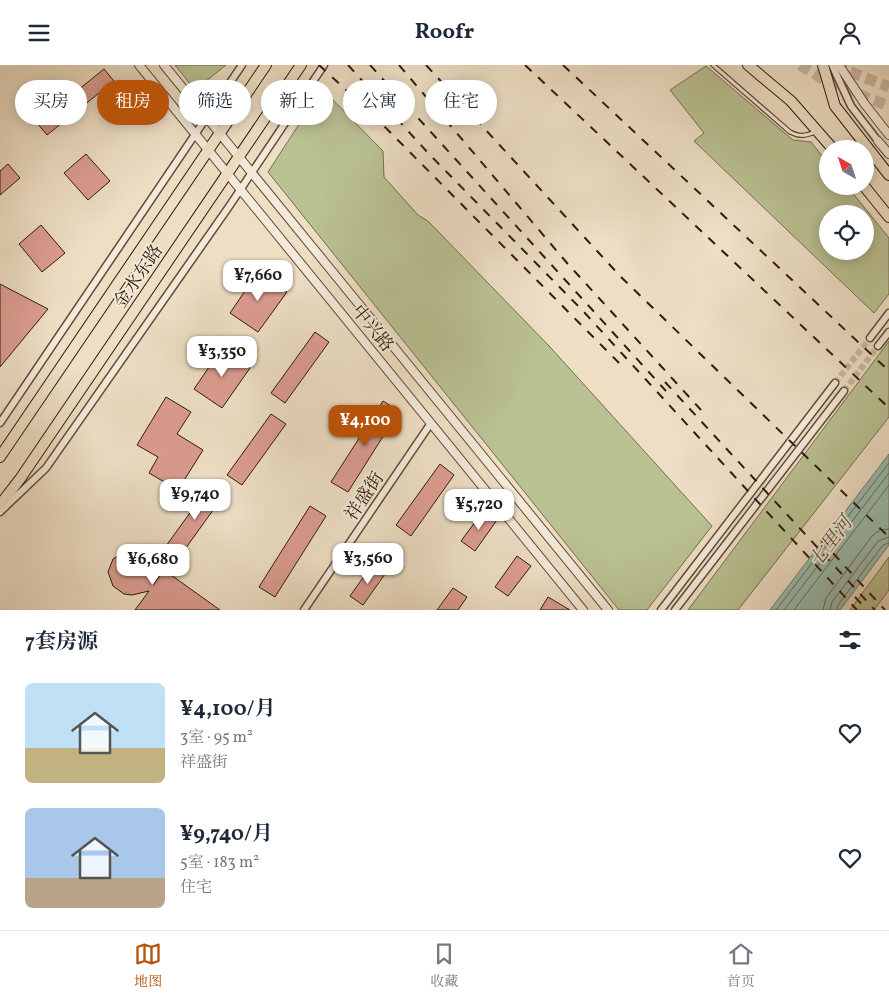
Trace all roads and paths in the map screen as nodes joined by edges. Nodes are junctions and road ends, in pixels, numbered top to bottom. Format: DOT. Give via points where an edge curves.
graph roads {
  1 [pos="139,65"];
  2 [pos="164,65"];
  3 [pos="242,65"];
  4 [pos="266,65"];
  5 [pos="302,65"];
  6 [pos="324,65"];
  7 [pos="713,65"];
  8 [pos="748,65"];
  9 [pos="823,65"];
  10 [pos="832,65"];
  11 [pos="840,65"];
  12 [pos="232,80"];
  13 [pos="179,83"];
  14 [pos="202,125"];
  15 [pos="214,125"];
  16 [pos="818,131"];
  17 [pos="220,133"];
  18 [pos="196,134"];
  19 [pos="889,135"];
  20 [pos="826,140"];
  21 [pos="878,141"];
  22 [pos="208,150"];
  23 [pos="889,154"];
  24 [pos="239,157"];
  25 [pos="252,172"];
  26 [pos="228,173"];
  27 [pos="889,175"];
  28 [pos="240,189"];
  29 [pos="871,195"];
  30 [pos="889,217"];
  31 [pos="889,313"];
  32 [pos="889,332"];
  33 [pos="870,338"];
  34 [pos="878,346"];
  35 [pos="835,383"];
  36 [pos="844,391"];
  37 [pos="0,423"];
  38 [pos="431,423"];
  39 [pos="0,457"];
  40 [pos="0,505"];
  41 [pos="0,512"];
  42 [pos="304,610"];
  43 [pos="584,610"];
  44 [pos="608,610"];
  45 [pos="661,610"];
  46 [pos="676,610"];
  1 -- 18 [label="street, 中兴路"];
  2 -- 13 [label="street, 中兴路"];
  3 -- 12 [label="street"];
  4 -- 17 [label="main road, 金水东路"];
  5 -- 24 [label="main road, 金水东路"];
  6 -- 25 [label="street"];
  7 -- 16 [label="lane" via="790,132 805,136"];
  8 -- 16 [label="main road" via="792,101"];
  9 -- 27 [label="main road" via="835,106"];
  10 -- 21 [label="street" via="852,106"];
  11 -- 19 [label="street"];
  14 -- 18 [label="street"];
  15 -- 17 [label="street, 中兴路"];
  16 -- 20 [label="main road"];
  17 -- 22 [label="main road, 金水东路"];
  17 -- 24 [label="street, 中兴路"];
  18 -- 22 [label="street, 中兴路"];
  18 -- 37 [label="street"];
  21 -- 23 [label="street"];
  22 -- 26 [label="street, 中兴路"];
  22 -- 39 [label="main road, 金水东路"];
  24 -- 25 [label="street, 中兴路"];
  24 -- 26 [label="main road, 金水东路"];
  25 -- 28 [label="street"];
  25 -- 44 [label="street, 中兴路"];
  26 -- 28 [label="street, 中兴路"];
  26 -- 40 [label="main road, 金水东路"];
  28 -- 38 [label="street, 中兴路"];
  28 -- 41 [label="street" via="46,468"];
  29 -- 30 [label="main road"];
  31 -- 33 [label="street"];
  32 -- 34 [label="street"];
  35 -- 45 [label="street"];
  36 -- 46 [label="street"];
  38 -- 42 [label="street, 祥盛街"];
  38 -- 43 [label="street, 中兴路"];
}
